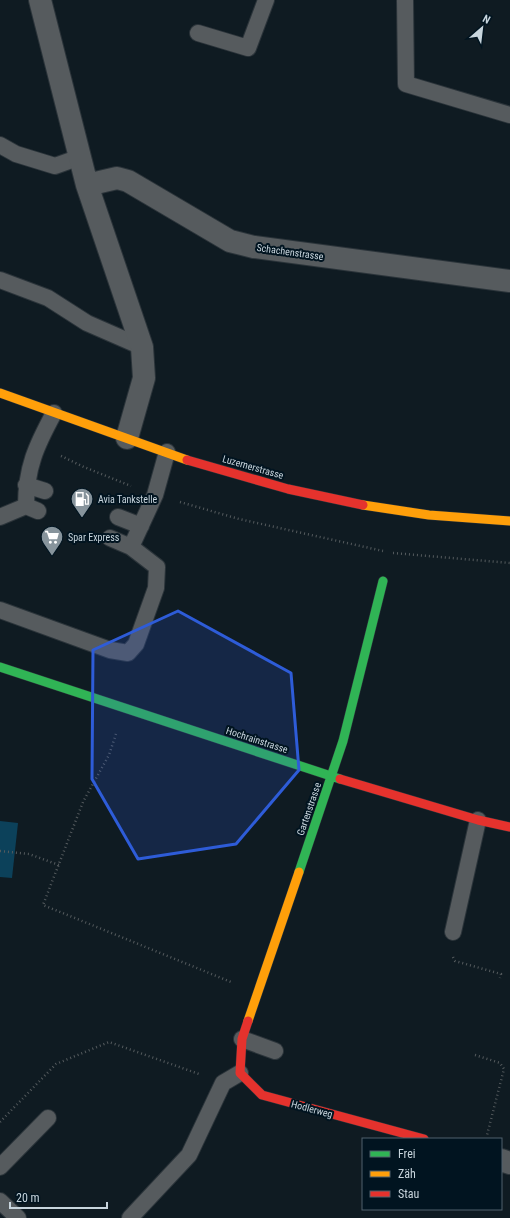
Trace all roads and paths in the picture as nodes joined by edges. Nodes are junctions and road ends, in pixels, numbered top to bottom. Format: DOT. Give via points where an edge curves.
graph roads {
  1 [pos="40,0"];
  2 [pos="266,0"];
  3 [pos="405,0"];
  4 [pos="198,33"];
  5 [pos="510,115"];
  6 [pos="0,145"];
  7 [pos="80,157"];
  8 [pos="87,185"];
  9 [pos="0,280"];
  10 [pos="510,281"];
  11 [pos="142,347"];
  12 [pos="0,393"];
  13 [pos="54,412"];
  14 [pos="128,438"];
  15 [pos="37,444"];
  16 [pos="167,452"];
  17 [pos="26,485"];
  18 [pos="45,491"];
  19 [pos="155,495"];
  20 [pos="0,517"];
  21 [pos="118,517"];
  22 [pos="510,521"];
  23 [pos="141,526"];
  24 [pos="110,538"];
  25 [pos="131,547"];
  26 [pos="510,563"];
  27 [pos="383,581"];
  28 [pos="0,610"];
  29 [pos="0,666"];
  30 [pos="126,708"];
  31 [pos="332,776"];
  32 [pos="478,820"];
  33 [pos="510,827"];
  34 [pos="0,851"];
  35 [pos="59,865"];
  36 [pos="453,932"];
  37 [pos="258,993"];
  38 [pos="242,1039"];
  39 [pos="275,1051"];
  40 [pos="475,1055"];
  41 [pos="240,1073"];
  42 [pos="223,1083"];
  43 [pos="48,1118"];
  44 [pos="0,1122"];
  45 [pos="420,1138"];
  46 [pos="486,1138"];
  47 [pos="0,1167"];
  48 [pos="0,1201"];
  49 [pos="18,1218"];
  50 [pos="130,1218"];
  1 -- 7 [label="street"];
  2 -- 4 [label="lane" via="248,48"];
  3 -- 5 [label="lane" via="406,84"];
  6 -- 7 [label="lane" via="16,154 55,166"];
  7 -- 8 [label="street"];
  8 -- 10 [label="street, Schachenstrasse" via="117,178 128,181 230,241 254,247"];
  8 -- 11 [label="street"];
  9 -- 11 [label="lane" via="48,298 87,323"];
  11 -- 14 [label="street" via="144,378"];
  12 -- 13 [label="street, Luzernerstrasse"];
  13 -- 14 [label="street, Luzernerstrasse"];
  13 -- 15 [label="lane"];
  14 -- 16 [label="street, Luzernerstrasse"];
  15 -- 17 [label="lane"];
  15 -- 19 [label="path" via="84,468"];
  16 -- 19 [label="lane"];
  16 -- 22 [label="street, Luzernerstrasse" via="243,477 353,502 428,515"];
  17 -- 18 [label="lane"];
  17 -- 20 [label="lane" via="32,509"];
  19 -- 23 [label="lane"];
  19 -- 26 [label="path" via="239,519 388,553"];
  21 -- 23 [label="lane"];
  23 -- 25 [label="lane"];
  24 -- 25 [label="lane"];
  25 -- 28 [label="lane" via="156,567 156,588 136,644 128,652 110,650"];
  27 -- 31 [label="street, Gartenstrasse" via="358,685"];
  29 -- 30 [label="street, Hochrainstrasse"];
  30 -- 31 [label="street, Hochrainstrasse"];
  30 -- 35 [label="path" via="109,755 82,802"];
  31 -- 32 [label="street, Hochrainstrasse"];
  31 -- 37 [label="street, Gartenstrasse"];
  32 -- 33 [label="street, Hochrainstrasse"];
  32 -- 36 [label="lane"];
  34 -- 35 [label="path" via="29,854"];
  35 -- 37 [label="path" via="44,905"];
  37 -- 38 [label="street, Gartenstrasse"];
  38 -- 39 [label="lane"];
  38 -- 41 [label="street"];
  40 -- 46 [label="path" via="500,1063 504,1069"];
  41 -- 42 [label="lane"];
  41 -- 45 [label="street, Hodlerweg" via="262,1095"];
  42 -- 44 [label="path" via="109,1042 56,1064"];
  42 -- 50 [label="lane" via="189,1155"];
  43 -- 47 [label="lane"];
  48 -- 49 [label="lane"];
}
